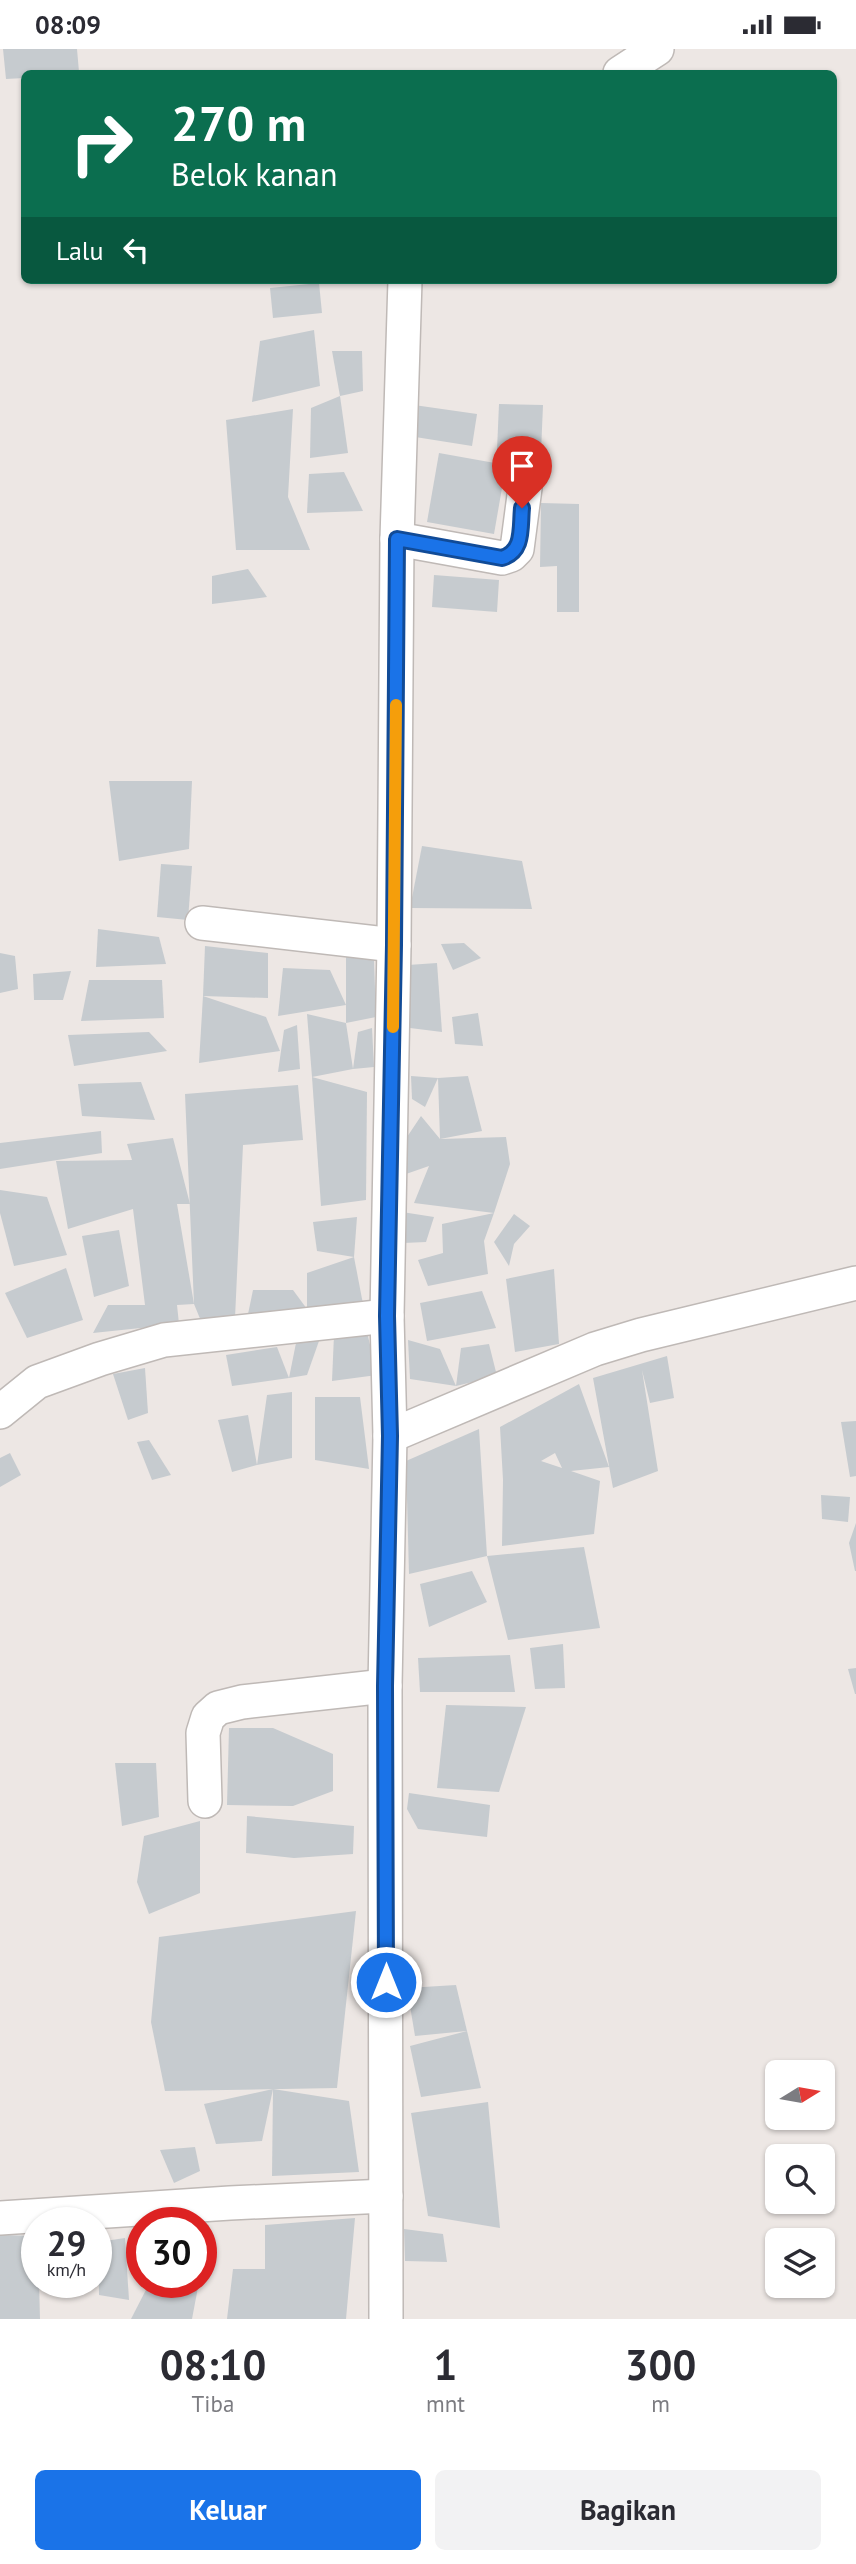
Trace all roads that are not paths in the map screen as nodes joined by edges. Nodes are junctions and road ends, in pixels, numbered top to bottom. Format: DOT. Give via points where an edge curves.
graph roads {
  1 [pos="657,49"];
  2 [pos="625,70"];
  3 [pos="405,284"];
  4 [pos="525,488"];
  5 [pos="397,539"];
  6 [pos="202,923"];
  7 [pos="394,945"];
  8 [pos="856,1283"];
  9 [pos="387,1316"];
  10 [pos="0,1412"];
  11 [pos="390,1436"];
  12 [pos="385,1686"];
  13 [pos="205,1801"];
  14 [pos="386,2196"];
  15 [pos="0,2218"];
  16 [pos="386,2319"];
  1 -- 2 [label="street"];
  3 -- 5 [label="street"];
  4 -- 5 [label="street" via="517,549 511,555 502,558"];
  5 -- 7 [label="street"];
  6 -- 7 [label="street"];
  7 -- 9 [label="street"];
  8 -- 11 [label="street" via="595,1349"];
  9 -- 10 [label="street" via="164,1340 37,1383"];
  9 -- 11 [label="street"];
  11 -- 12 [label="street"];
  12 -- 13 [label="street" via="218,1708 208,1717 204,1733"];
  12 -- 14 [label="street"];
  14 -- 15 [label="street"];
  14 -- 16 [label="street"];
}
